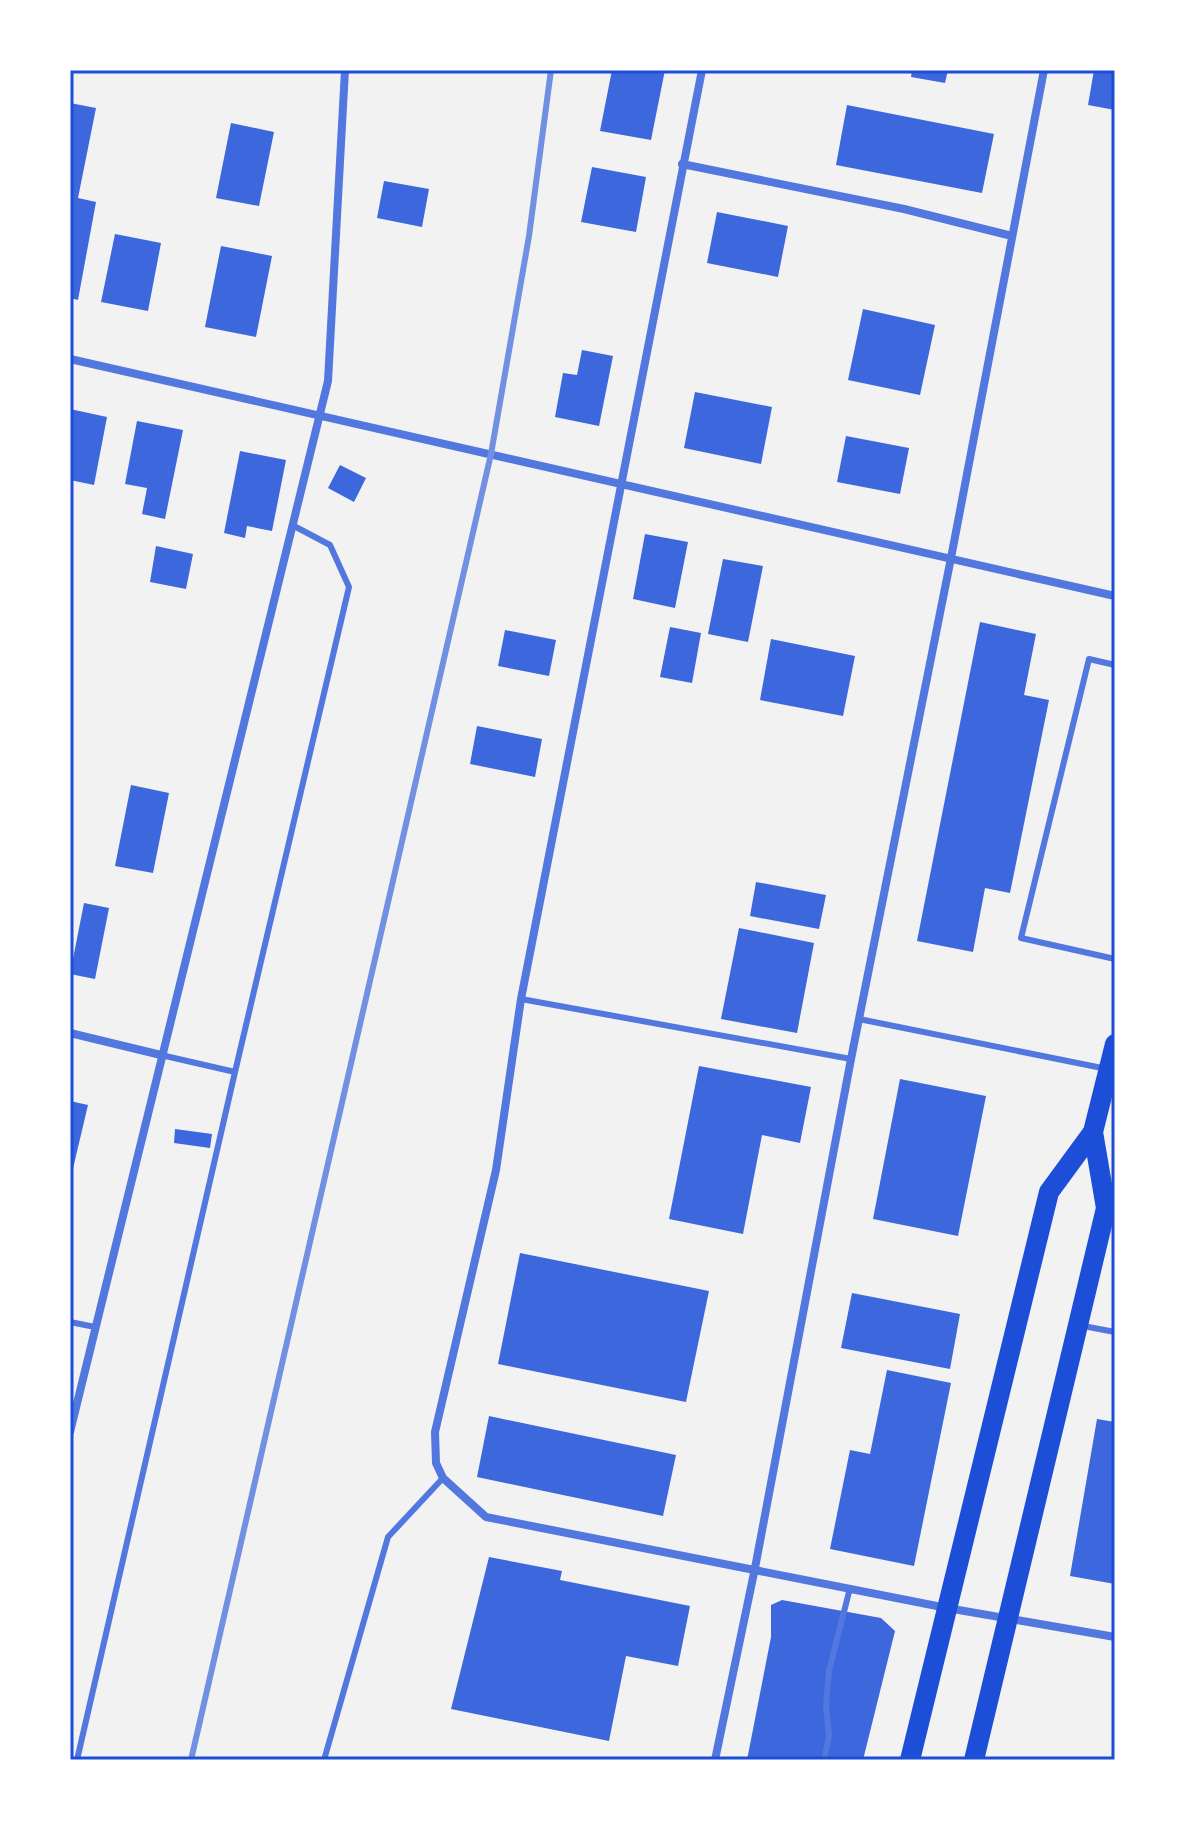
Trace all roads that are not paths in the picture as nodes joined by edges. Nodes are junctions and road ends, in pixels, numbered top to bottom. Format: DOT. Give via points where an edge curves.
graph roads {
  1 [pos="345,70"];
  2 [pos="702,70"];
  3 [pos="1044,70"];
  4 [pos="682,164"];
  5 [pos="1012,236"];
  6 [pos="70,359"];
  7 [pos="320,415"];
  8 [pos="620,483"];
  9 [pos="294,526"];
  10 [pos="951,558"];
  11 [pos="1115,596"];
  12 [pos="1115,665"];
  13 [pos="1115,959"];
  14 [pos="521,999"];
  15 [pos="859,1019"];
  16 [pos="70,1033"];
  17 [pos="1115,1044"];
  18 [pos="161,1055"];
  19 [pos="851,1059"];
  20 [pos="1109,1069"];
  21 [pos="235,1072"];
  22 [pos="1093,1132"];
  23 [pos="70,1322"];
  24 [pos="1078,1325"];
  25 [pos="95,1327"];
  26 [pos="1115,1332"];
  27 [pos="70,1432"];
  28 [pos="443,1478"];
  29 [pos="755,1568"];
  30 [pos="850,1588"];
  31 [pos="947,1608"];
  32 [pos="1008,1618"];
  33 [pos="1115,1637"];
  34 [pos="77,1760"];
  35 [pos="324,1760"];
  36 [pos="715,1760"];
  37 [pos="824,1760"];
  38 [pos="910,1760"];
  39 [pos="974,1760"];
  1 -- 7 [label="street" via="330,366"];
  2 -- 4 [label="street"];
  3 -- 5 [label="street"];
  4 -- 5 [label="street"];
  4 -- 8 [label="street"];
  5 -- 10 [label="street"];
  6 -- 7 [label="street"];
  7 -- 8 [label="street"];
  7 -- 9 [label="street"];
  8 -- 10 [label="street"];
  8 -- 14 [label="street"];
  9 -- 18 [label="street"];
  9 -- 21 [label="lane" via="330,545 349,587"];
  10 -- 11 [label="street"];
  10 -- 15 [label="street"];
  12 -- 13 [label="lane" via="1089,659 1021,938"];
  14 -- 19 [label="lane"];
  14 -- 28 [label="street" via="496,1170 435,1432 436,1463"];
  15 -- 19 [label="street"];
  15 -- 20 [label="lane"];
  16 -- 18 [label="street"];
  17 -- 20 [label="main road"];
  18 -- 21 [label="lane"];
  18 -- 25 [label="street"];
  19 -- 29 [label="street"];
  20 -- 22 [label="main road"];
  21 -- 34 [label="lane"];
  22 -- 24 [label="main road" via="1106,1208"];
  22 -- 31 [label="main road" via="1049,1192"];
  23 -- 25 [label="lane"];
  24 -- 26 [label="lane"];
  24 -- 32 [label="main road"];
  25 -- 27 [label="street"];
  28 -- 29 [label="street" via="486,1517"];
  28 -- 35 [label="lane" via="388,1537"];
  29 -- 30 [label="street"];
  29 -- 36 [label="street"];
  30 -- 31 [label="street"];
  30 -- 37 [label="lane" via="829,1671"];
  31 -- 32 [label="street"];
  31 -- 38 [label="main road"];
  32 -- 33 [label="street"];
  32 -- 39 [label="main road"];
}
